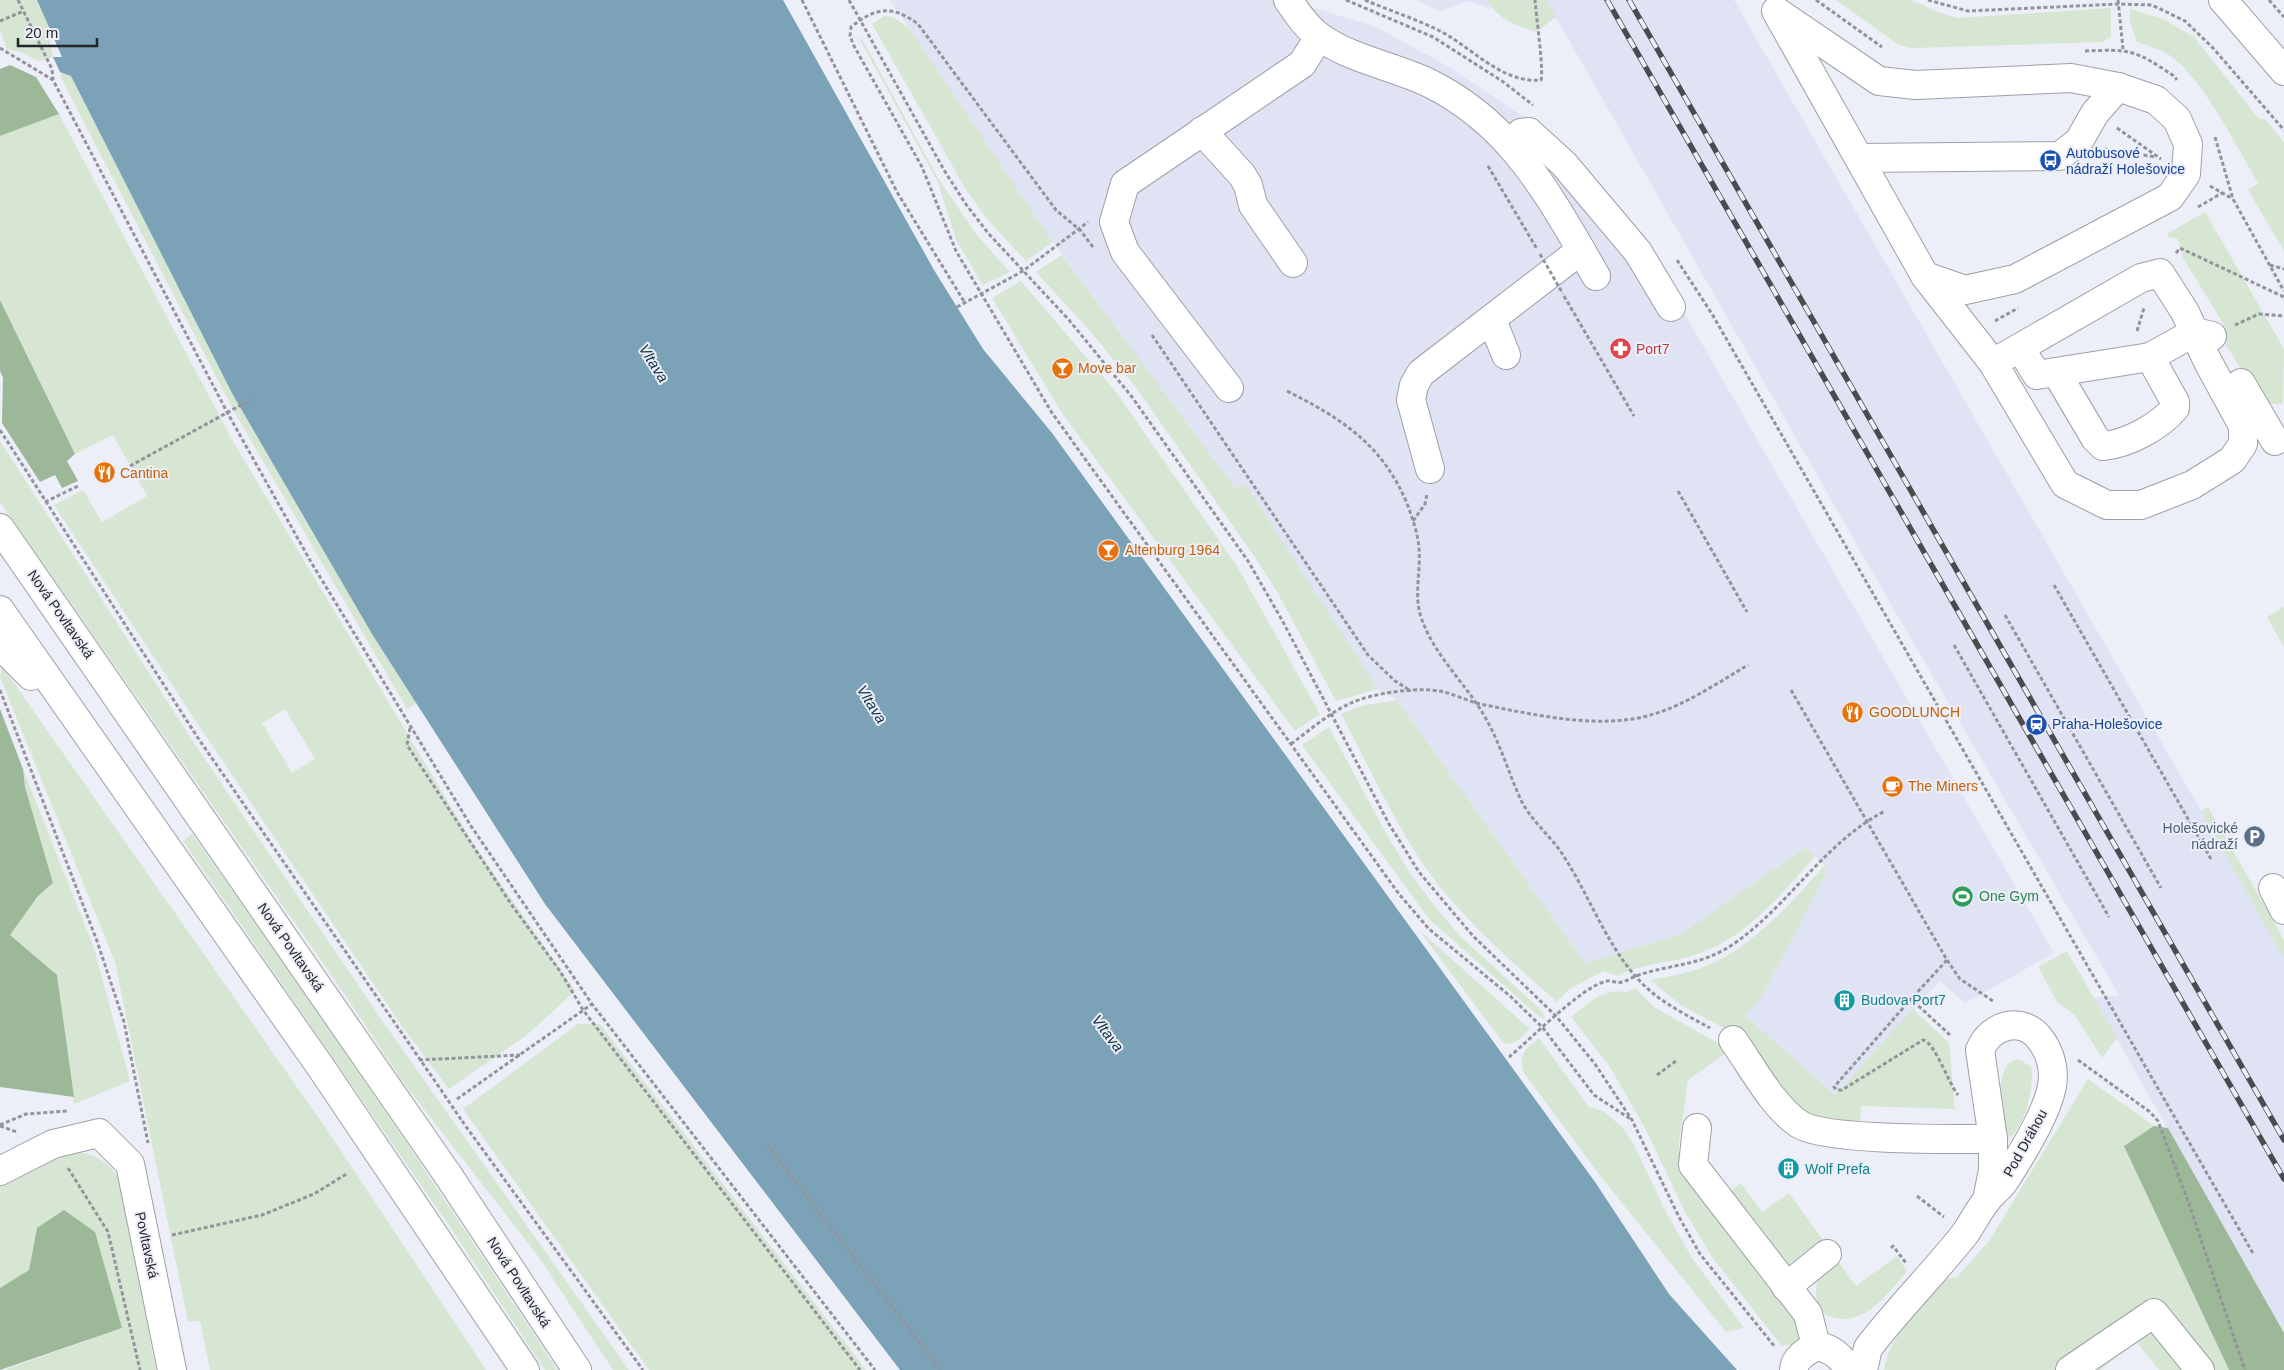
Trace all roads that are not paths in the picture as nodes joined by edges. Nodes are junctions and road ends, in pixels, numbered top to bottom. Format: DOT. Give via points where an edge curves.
graph roads {
  1 [pos="1288,0"];
  2 [pos="2223,0"];
  3 [pos="1774,5"];
  4 [pos="1319,37"];
  5 [pos="2284,71"];
  6 [pos="2118,87"];
  7 [pos="1202,131"];
  8 [pos="1510,145"];
  9 [pos="1859,158"];
  10 [pos="1581,250"];
  11 [pos="1293,262"];
  12 [pos="1596,276"];
  13 [pos="1925,276"];
  14 [pos="1671,307"];
  15 [pos="1492,320"];
  16 [pos="2195,332"];
  17 [pos="2020,348"];
  18 [pos="1506,355"];
  19 [pos="2142,358"];
  20 [pos="1993,363"];
  21 [pos="2056,372"];
  22 [pos="1229,388"];
  23 [pos="2275,441"];
  24 [pos="1430,469"];
  25 [pos="0,528"];
  26 [pos="0,610"];
  27 [pos="0,645"];
  28 [pos="82,726"];
  29 [pos="1733,1040"];
  30 [pos="1697,1128"];
  31 [pos="1993,1139"];
  32 [pos="0,1171"];
  33 [pos="1987,1200"];
  34 [pos="1827,1254"];
  35 [pos="1786,1287"];
  36 [pos="1816,1346"];
  37 [pos="1794,1367"];
  38 [pos="172,1370"];
  39 [pos="525,1370"];
  40 [pos="577,1370"];
  41 [pos="1850,1370"];
  42 [pos="1863,1370"];
  43 [pos="2070,1370"];
  44 [pos="2200,1370"];
  1 -- 4 [label="main road"];
  2 -- 5 [label="main road"];
  3 -- 6 [label="main road" via="1879,81 1916,85 2071,78"];
  3 -- 9 [label="main road"];
  4 -- 7 [label="main road" via="1302,64"];
  4 -- 8 [label="main road" via="1429,83 1466,106"];
  6 -- 9 [label="main road" via="2095,113 2079,141 2060,156"];
  6 -- 13 [label="main road" via="2156,100 2177,118 2188,144 2186,174 2170,197 2015,279 1965,290"];
  7 -- 11 [label="main road" via="1242,175 1253,205"];
  7 -- 22 [label="main road" via="1125,184 1114,222 1124,252"];
  8 -- 10 [label="main road" via="1547,191"];
  8 -- 14 [label="main road" via="1521,133 1529,132 1564,164 1638,252"];
  9 -- 13 [label="main road"];
  10 -- 12 [label="main road"];
  10 -- 15 [label="main road"];
  13 -- 20 [label="main road"];
  15 -- 18 [label="main road"];
  15 -- 24 [label="main road" via="1421,374 1414,385 1411,400"];
  16 -- 17 [label="main road" via="2160,273 2141,278"];
  16 -- 19 [label="main road"];
  16 -- 20 [label="main road" via="2244,426 2243,444 2232,460 2192,485 2141,505 2107,504 2065,484"];
  16 -- 23 [label="main road" via="2213,336"];
  17 -- 20 [label="main road"];
  17 -- 21 [label="main road" via="2037,375"];
  19 -- 21 [label="main road"];
  19 -- 21 [label="main road" via="2175,402 2175,408 2156,424 2125,441 2103,446"];
  25 -- 40 [label="main road, Nová Povltavská" via="448,1175"];
  26 -- 28 [label="main road"];
  27 -- 28 [label="main road"];
  28 -- 39 [label="main road" via="352,1112"];
  29 -- 31 [label="main road" via="1782,1108 1800,1125 1841,1135"];
  30 -- 35 [label="main road" via="1693,1165"];
  31 -- 33 [label="main road, Pod Dráhou" via="1993,1170"];
  31 -- 33 [label="main road, Pod Dráhou" via="1980,1050 1984,1038 1993,1031 2015,1025 2037,1035 2047,1048 2052,1084 2036,1125 2004,1182"];
  32 -- 38 [label="main road, Povltavská" via="53,1144 99,1133 130,1164"];
  33 -- 42 [label="main road, Pod Dráhou" via="1964,1234 1868,1348"];
  34 -- 35 [label="main road"];
  35 -- 36 [label="main road" via="1808,1314"];
  36 -- 37 [label="main road" via="1804,1353"];
  36 -- 41 [label="main road" via="1826,1347"];
  43 -- 44 [label="main road" via="2154,1313"];
}
